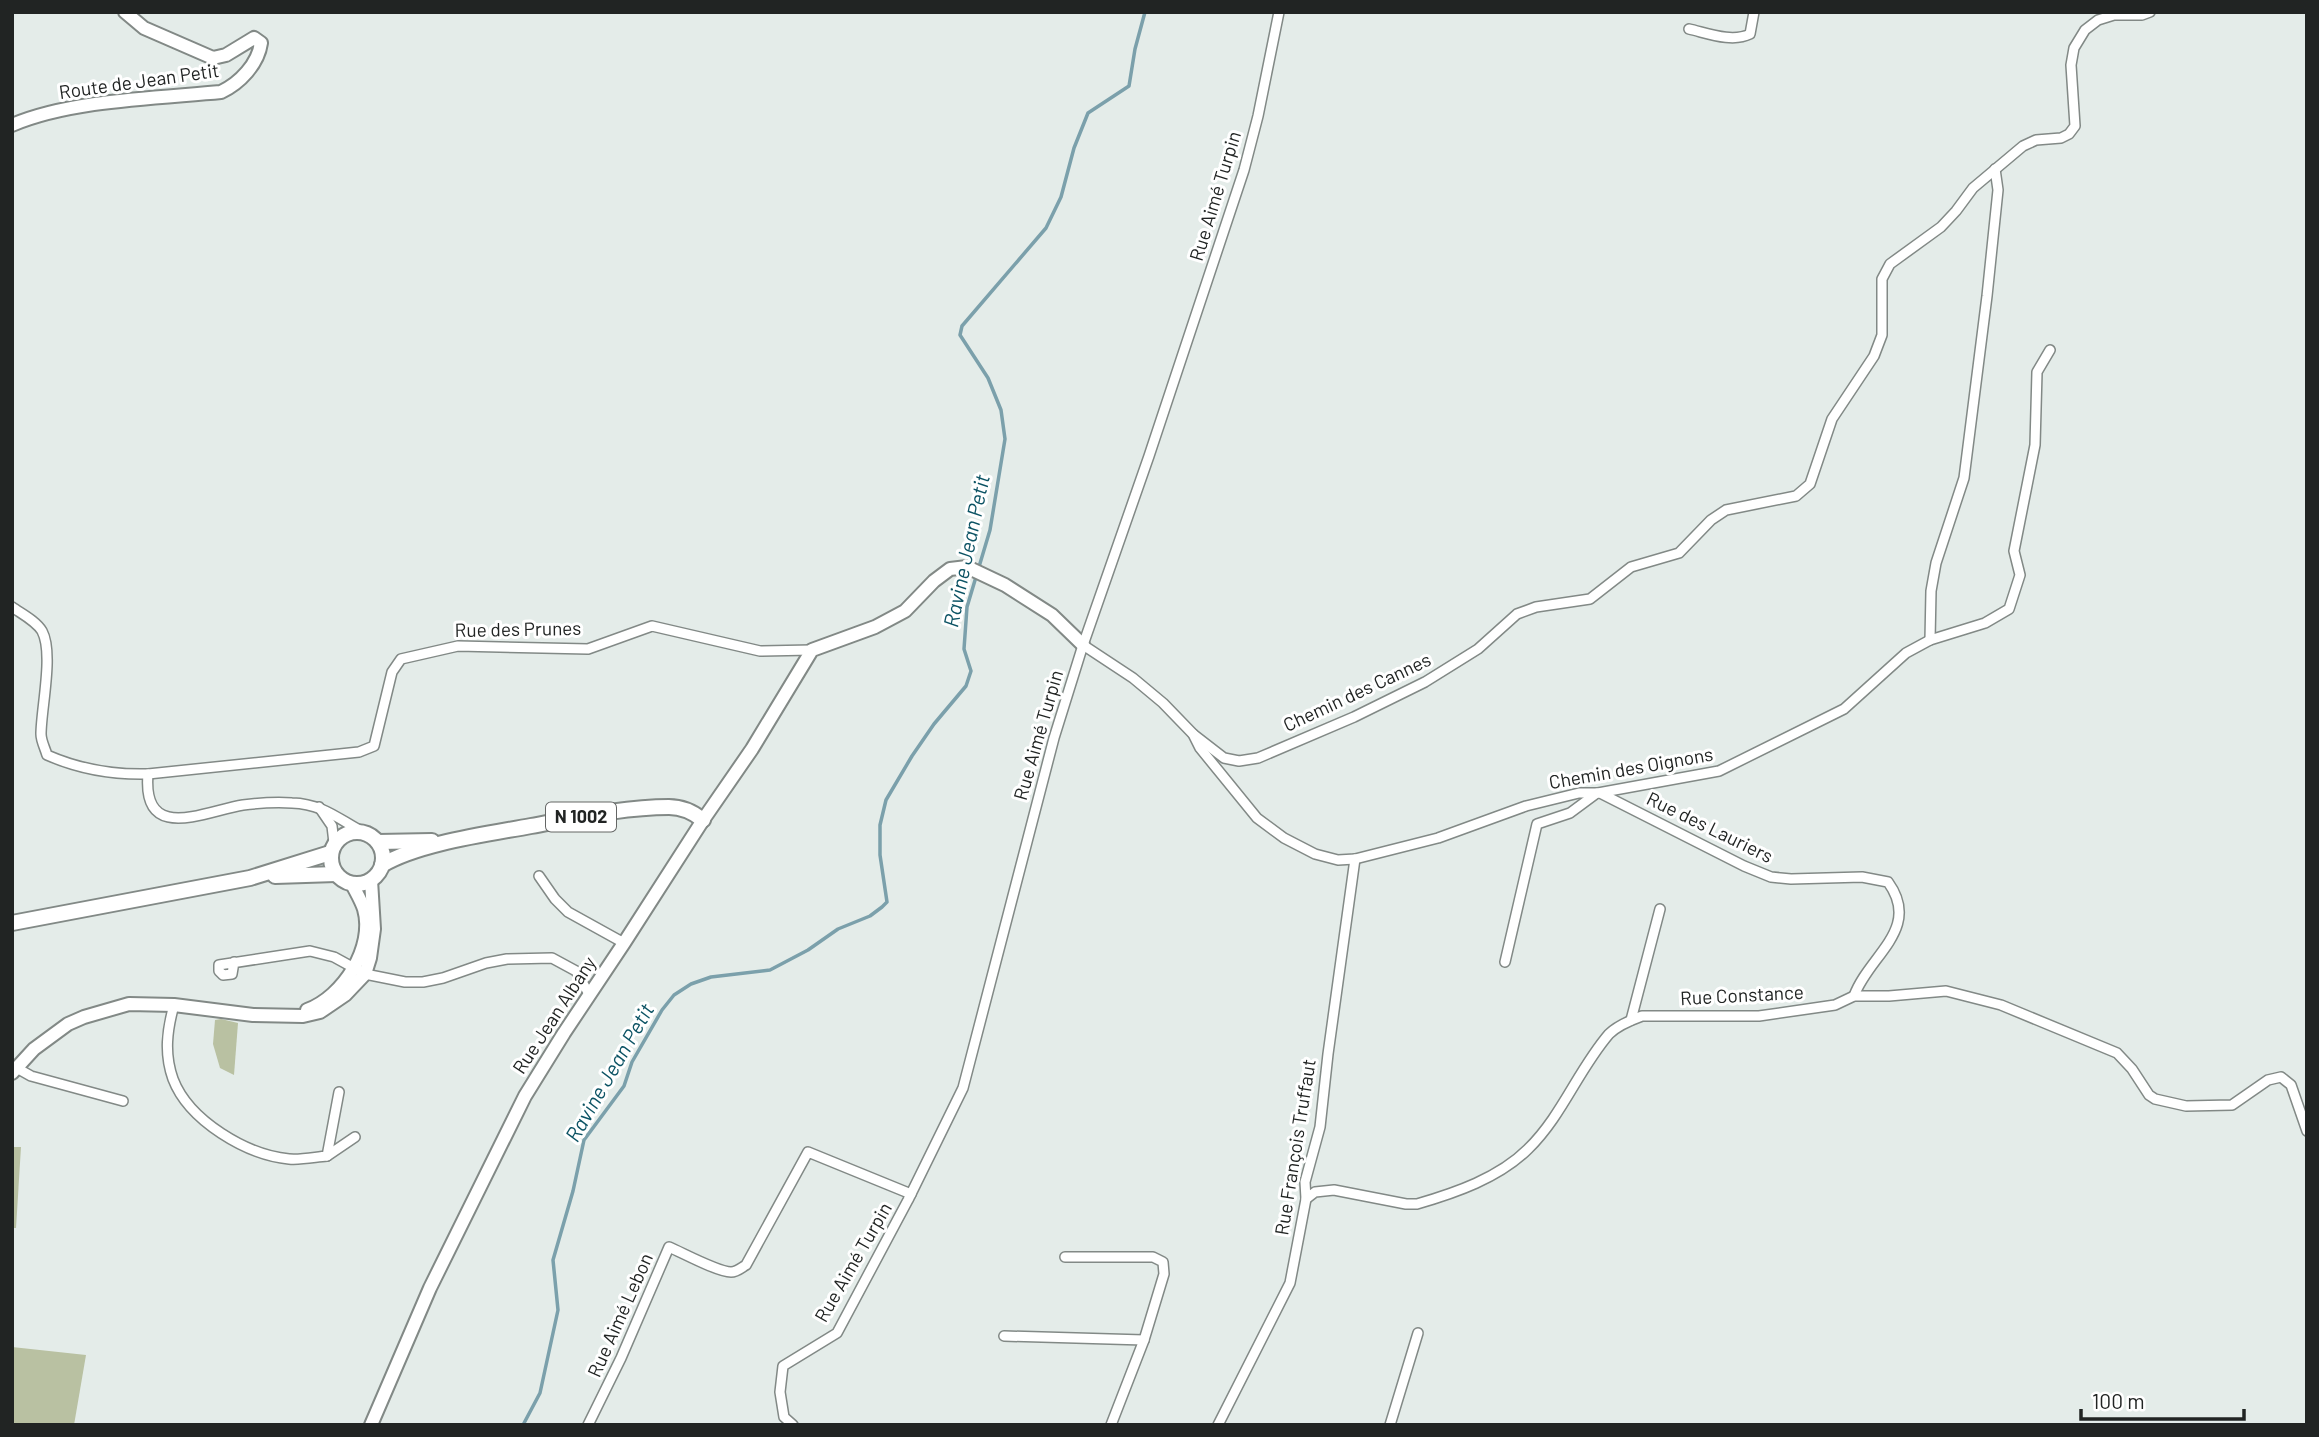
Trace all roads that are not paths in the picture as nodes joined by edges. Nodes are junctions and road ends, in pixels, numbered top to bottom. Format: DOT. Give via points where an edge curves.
graph roads {
  1 [pos="125,12"];
  2 [pos="1279,12"];
  3 [pos="1754,12"];
  4 [pos="2150,12"];
  5 [pos="1689,29"];
  6 [pos="12,125"];
  7 [pos="1996,169"];
  8 [pos="2050,350"];
  9 [pos="12,607"];
  10 [pos="1930,640"];
  11 [pos="1083,645"];
  12 [pos="812,650"];
  13 [pos="1193,734"];
  14 [pos="148,774"];
  15 [pos="1598,793"];
  16 [pos="318,806"];
  17 [pos="703,820"];
  18 [pos="361,831"];
  19 [pos="458,840"];
  20 [pos="378,842"];
  21 [pos="332,848"];
  22 [pos="1355,859"];
  23 [pos="382,865"];
  24 [pos="336,874"];
  25 [pos="539,876"];
  26 [pos="250,878"];
  27 [pos="371,880"];
  28 [pos="352,884"];
  29 [pos="1660,909"];
  30 [pos="12,923"];
  31 [pos="625,943"];
  32 [pos="234,962"];
  33 [pos="1505,962"];
  34 [pos="360,971"];
  35 [pos="589,994"];
  36 [pos="1854,996"];
  37 [pos="174,1005"];
  38 [pos="1631,1020"];
  39 [pos="14,1070"];
  40 [pos="339,1092"];
  41 [pos="123,1101"];
  42 [pos="2307,1131"];
  43 [pos="355,1138"];
  44 [pos="327,1156"];
  45 [pos="911,1194"];
  46 [pos="1306,1199"];
  47 [pos="1065,1257"];
  48 [pos="1418,1333"];
  49 [pos="1004,1336"];
  50 [pos="1144,1340"];
  51 [pos="371,1425"];
  52 [pos="588,1425"];
  53 [pos="793,1425"];
  54 [pos="1111,1425"];
  55 [pos="1217,1425"];
  56 [pos="1390,1425"];
  1 -- 6 [label="street, Route de Jean Petit" via="144,28 212,58 254,38 261,43 260,50 250,69 222,92 103,104 34,116"];
  2 -- 11 [label="street, Rue Aimé Turpin" via="1244,170"];
  3 -- 5 [label="street" via="1750,34 1744,37"];
  4 -- 7 [label="street, Chemin des Cannes" via="2114,15 2085,30 2074,48 2071,65 2075,126 2061,138 2023,146"];
  7 -- 10 [label="street" via="1998,190 1964,478 1936,563"];
  7 -- 13 [label="street, Chemin des Cannes" via="1973,188 1941,227 1884,272 1882,335 1874,356 1832,419 1810,484 1796,496 1726,510 1679,553 1631,567 1590,599 1517,614 1478,649 1425,682 1258,758 1224,758"];
  8 -- 10 [label="street, Chemin des Oignons" via="2037,372 2035,445 2014,551 2020,575 2009,609 1985,623"];
  9 -- 14 [label="street, Rue des Prunes" via="43,633 41,737 47,755 108,772"];
  10 -- 15 [label="street, Chemin des Oignons" via="1906,653 1844,709 1719,771"];
  11 -- 12 [label="street, Rue des Prunes" via="1052,615 967,567 950,569 905,611"];
  11 -- 13 [label="street, Chemin des Oignons" via="1133,678"];
  11 -- 45 [label="street, Rue Aimé Turpin" via="1054,738 963,1088"];
  12 -- 14 [label="street, Rue des Prunes" via="760,651 652,626 588,649 458,646 401,659 392,672 374,746 359,752"];
  12 -- 17 [label="street, Rue Jean Albany"];
  13 -- 22 [label="street, Chemin des Oignons" via="1257,818 1315,854"];
  14 -- 16 [label="street" via="150,802 170,819 244,805"];
  15 -- 22 [label="street, Chemin des Oignons" via="1526,806 1438,838"];
  15 -- 33 [label="street" via="1570,813 1536,824"];
  15 -- 36 [label="street, Rue des Lauriers" via="1770,877 1862,877 1888,882 1900,905 1896,932"];
  16 -- 18 [label="street"];
  16 -- 21 [label="street" via="332,826"];
  17 -- 19 [label="main road, N 1002" via="691,811 671,807 600,814"];
  17 -- 31 [label="street, Rue Jean Albany"];
  18 -- 20 [label="main road"];
  18 -- 21 [label="main road" via="349,832"];
  19 -- 20 [label="main road, N 1002"];
  19 -- 23 [label="main road, N 1002"];
  20 -- 23 [label="main road"];
  21 -- 24 [label="main road" via="331,865"];
  21 -- 26 [label="main road"];
  22 -- 46 [label="street, Rue François Truffaut" via="1320,1127 1305,1182"];
  23 -- 27 [label="main road"];
  24 -- 26 [label="main road"];
  24 -- 28 [label="main road"];
  25 -- 31 [label="street" via="568,912"];
  26 -- 30 [label="main road"];
  27 -- 28 [label="main road"];
  27 -- 34 [label="street" via="374,929 370,958"];
  28 -- 34 [label="street" via="364,909 366,930"];
  29 -- 38 [label="street"];
  31 -- 35 [label="street, Rue Jean Albany"];
  32 -- 34 [label="street" via="310,951"];
  34 -- 35 [label="street" via="423,982 507,959 552,958 576,971"];
  34 -- 37 [label="street" via="311,1009 283,1015"];
  35 -- 51 [label="street, Rue Jean Albany" via="525,1096 430,1288"];
  36 -- 38 [label="street, Rue Constance" via="1806,1011"];
  36 -- 42 [label="street, Rue Constance" via="1946,991 2001,1005 2117,1053 2149,1095 2186,1106 2232,1105 2268,1080 2281,1077 2291,1085"];
  37 -- 39 [label="street" via="129,1004 84,1017 34,1049"];
  37 -- 44 [label="street" via="167,1027 167,1058 173,1080 194,1111 220,1133 253,1149 289,1159"];
  38 -- 46 [label="street" via="1611,1032 1544,1131 1495,1174 1417,1204 1334,1189 1315,1192"];
  39 -- 41 [label="street"];
  40 -- 44 [label="street"];
  43 -- 44 [label="street"];
  45 -- 52 [label="street, Rue Aimé Lebon" via="808,1152 741,1269 724,1271 669,1247"];
  45 -- 53 [label="street, Rue Aimé Turpin" via="837,1333 783,1366 784,1417"];
  46 -- 55 [label="street, Rue François Truffaut" via="1290,1283"];
  47 -- 50 [label="street" via="1153,1257 1163,1262 1164,1274"];
  48 -- 56 [label="street"];
  49 -- 50 [label="street"];
  50 -- 54 [label="street"];
}
